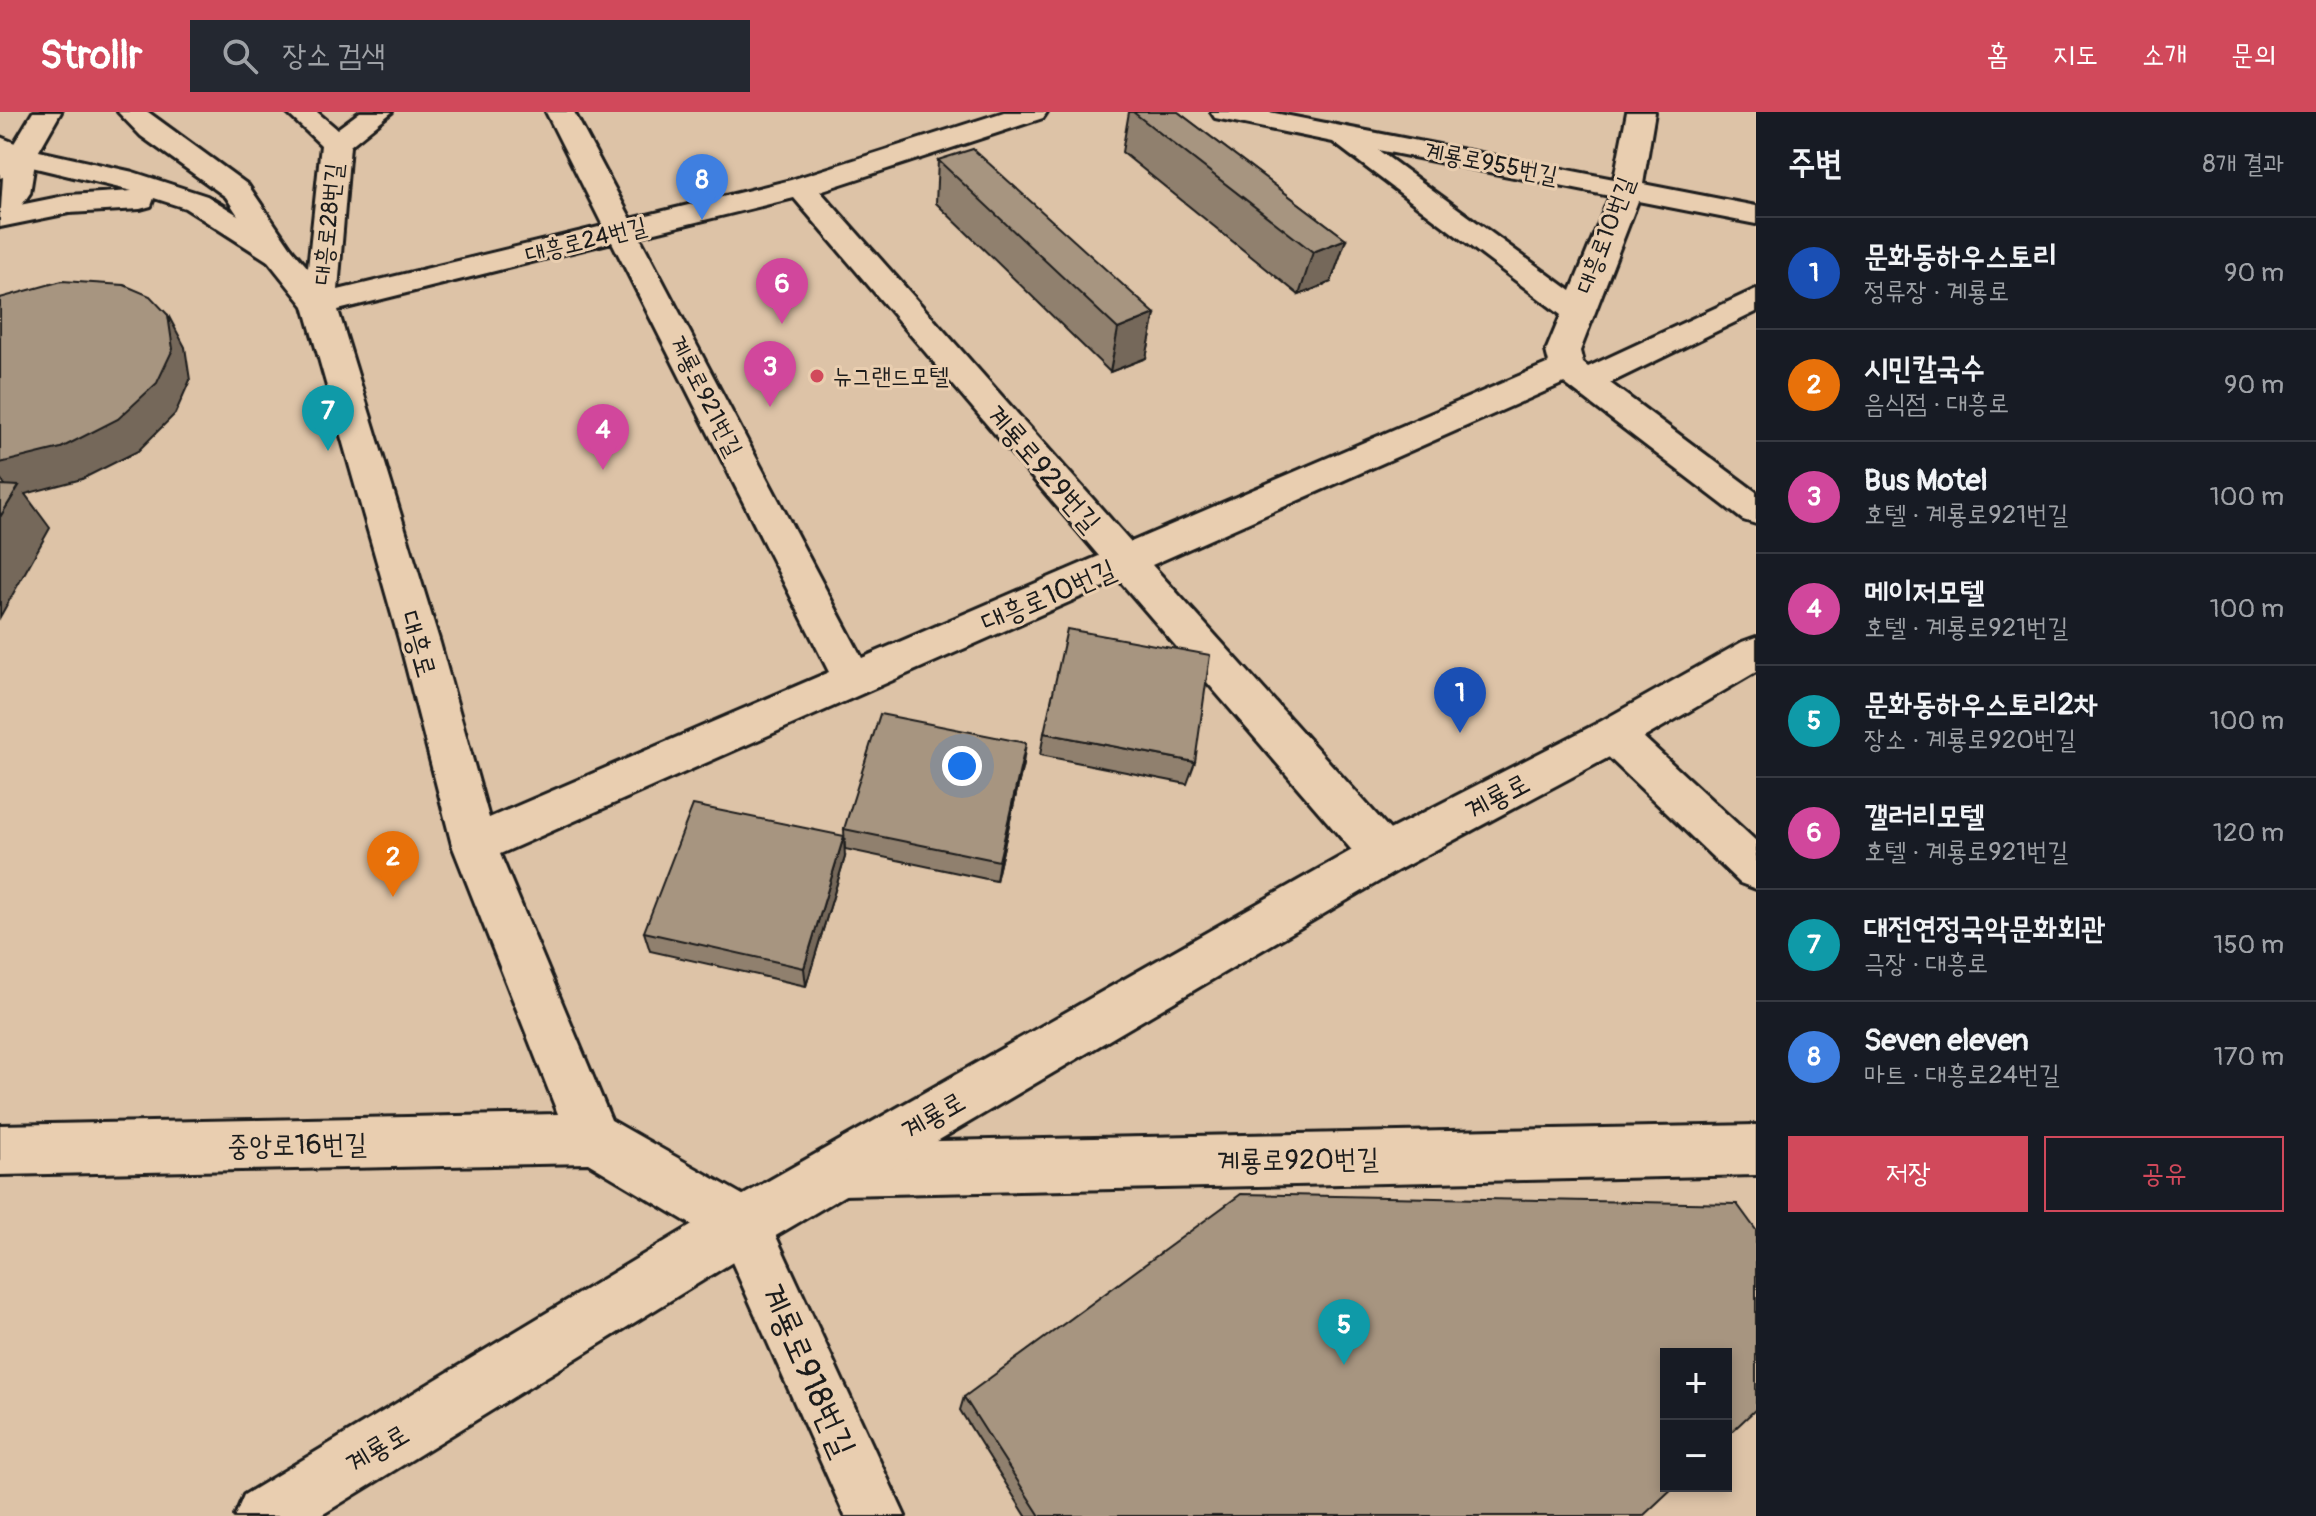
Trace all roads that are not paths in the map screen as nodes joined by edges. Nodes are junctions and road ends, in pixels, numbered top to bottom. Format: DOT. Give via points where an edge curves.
graph roads {
  1 [pos="47,112"];
  2 [pos="132,112"];
  3 [pos="300,112"];
  4 [pos="378,112"];
  5 [pos="560,112"];
  6 [pos="1033,112"];
  7 [pos="1225,112"];
  8 [pos="1641,112"];
  9 [pos="1336,133"];
  10 [pos="336,143"];
  11 [pos="7,157"];
  12 [pos="801,187"];
  13 [pos="1627,190"];
  14 [pos="196,202"];
  15 [pos="1756,215"];
  16 [pos="0,216"];
  17 [pos="621,232"];
  18 [pos="279,254"];
  19 [pos="1756,299"];
  20 [pos="320,304"];
  21 [pos="1576,311"];
  22 [pos="1576,375"];
  23 [pos="1756,511"];
  24 [pos="1125,561"];
  25 [pos="1756,653"];
  26 [pos="853,679"];
  27 [pos="1613,735"];
  28 [pos="474,845"];
  29 [pos="1384,855"];
  30 [pos="1756,869"];
  31 [pos="593,1138"];
  32 [pos="0,1150"];
  33 [pos="1756,1150"];
  34 [pos="841,1169"];
  35 [pos="743,1225"];
  36 [pos="265,1516"];
  37 [pos="875,1516"];
  1 -- 11 [label="street"];
  2 -- 18 [label="street" via="237,191"];
  3 -- 10 [label="street, 대흥로28번길"];
  4 -- 10 [label="street"];
  5 -- 17 [label="street, 계룡로921번길"];
  6 -- 12 [label="street, 대흥로24번길"];
  7 -- 9 [label="street, 계룡로955번길"];
  8 -- 13 [label="street, 대흥로10번길"];
  9 -- 13 [label="street, 계룡로955번길"];
  9 -- 21 [label="street, 대흥로10번길"];
  10 -- 20 [label="street, 대흥로28번길"];
  11 -- 14 [label="street, 대흥로" via="122,178"];
  11 -- 16 [label="street" via="15,193"];
  12 -- 17 [label="street, 대흥로24번길"];
  12 -- 24 [label="street, 계룡로929번길"];
  13 -- 15 [label="street, 계룡로955번길"];
  13 -- 21 [label="street, 대흥로10번길"];
  14 -- 16 [label="street" via="96,199"];
  14 -- 18 [label="street, 대흥로"];
  17 -- 20 [label="street, 대흥로24번길"];
  17 -- 26 [label="street, 계룡로921번길"];
  18 -- 20 [label="street, 대흥로"];
  19 -- 22 [label="street"];
  20 -- 28 [label="street, 대흥로"];
  21 -- 22 [label="street, 대흥로10번길" via="1563,351"];
  22 -- 23 [label="street"];
  22 -- 24 [label="street, 대흥로10번길"];
  24 -- 26 [label="street, 대흥로10번길"];
  24 -- 29 [label="street, 계룡로929번길"];
  25 -- 27 [label="street, 계룡로"];
  26 -- 28 [label="street, 대흥로10번길"];
  27 -- 29 [label="street, 계룡로"];
  27 -- 30 [label="street"];
  28 -- 31 [label="street, 대흥로"];
  29 -- 34 [label="street, 계룡로"];
  31 -- 32 [label="street, 중앙로16번길"];
  31 -- 35 [label="street"];
  33 -- 34 [label="street, 계룡로920번길"];
  34 -- 35 [label="street, 계룡로"];
  35 -- 36 [label="street, 계룡로"];
  35 -- 37 [label="street, 계룡로918번길"];
}
